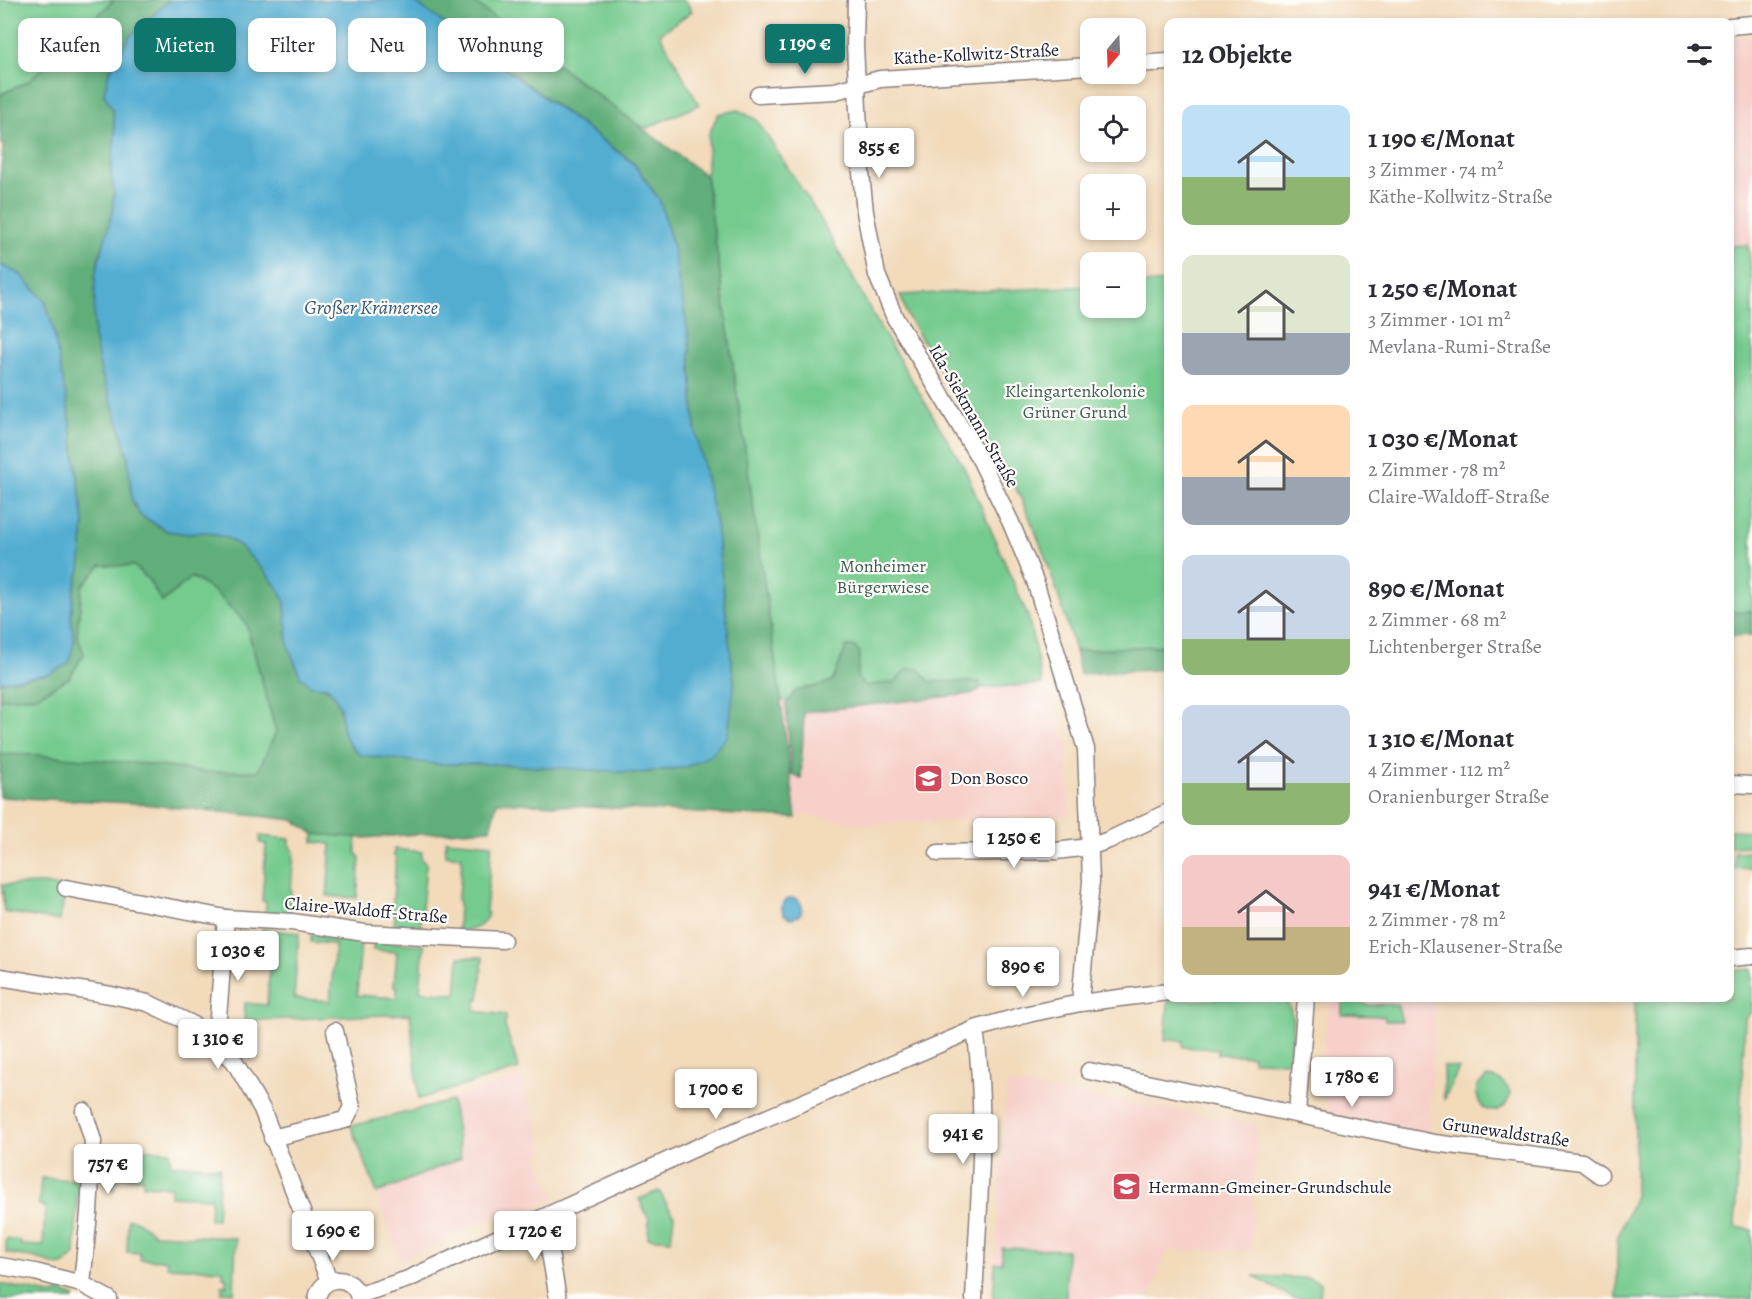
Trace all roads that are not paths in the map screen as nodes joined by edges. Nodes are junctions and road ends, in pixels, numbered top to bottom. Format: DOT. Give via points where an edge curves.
graph roads {
  1 [pos="856,0"];
  2 [pos="1752,24"];
  3 [pos="1734,26"];
  4 [pos="1164,62"];
  5 [pos="1146,63"];
  6 [pos="1080,67"];
  7 [pos="856,86"];
  8 [pos="758,94"];
  9 [pos="1734,784"];
  10 [pos="1752,785"];
  11 [pos="1164,814"];
  12 [pos="1089,848"];
  13 [pos="938,853"];
  14 [pos="66,888"];
  15 [pos="226,918"];
  16 [pos="503,940"];
  17 [pos="1752,956"];
  18 [pos="1734,958"];
  19 [pos="0,978"];
  20 [pos="1164,992"];
  21 [pos="1306,1002"];
  22 [pos="1080,1003"];
  23 [pos="975,1029"];
  24 [pos="335,1031"];
  25 [pos="212,1039"];
  26 [pos="1089,1071"];
  27 [pos="84,1111"];
  28 [pos="1297,1114"];
  29 [pos="272,1138"];
  30 [pos="1600,1175"];
  31 [pos="544,1218"];
  32 [pos="0,1266"];
  33 [pos="329,1281"];
  34 [pos="82,1284"];
  35 [pos="359,1297"];
  36 [pos="109,1299"];
  37 [pos="317,1299"];
  38 [pos="558,1299"];
  39 [pos="974,1299"];
  1 -- 7 [label="street, Ida-Siekmann-Straße"];
  2 -- 3 [label="street"];
  4 -- 5 [label="street"];
  6 -- 7 [label="street, Käthe-Kollwitz-Straße" via="880,79"];
  7 -- 8 [label="street, Käthe-Kollwitz-Straße" via="835,91"];
  7 -- 12 [label="street, Ida-Siekmann-Straße" via="865,208 877,275 895,318 981,461 1035,581 1086,749"];
  9 -- 10 [label="street"];
  11 -- 12 [label="street"];
  12 -- 13 [label="street"];
  12 -- 22 [label="street, Ida-Siekmann-Straße" via="1091,881"];
  14 -- 15 [label="street, Claire-Waldoff-Straße"];
  15 -- 16 [label="street, Claire-Waldoff-Straße" via="292,922 365,933"];
  15 -- 25 [label="street" via="218,1017"];
  17 -- 18 [label="street"];
  19 -- 25 [label="street" via="148,1003 190,1023"];
  20 -- 22 [label="street"];
  21 -- 28 [label="street"];
  22 -- 23 [label="street"];
  23 -- 31 [label="street" via="682,1154"];
  23 -- 39 [label="street" via="982,1110"];
  24 -- 29 [label="street" via="351,1107 345,1120"];
  25 -- 29 [label="street" via="234,1061 248,1083"];
  26 -- 28 [label="street, Grunewaldstraße"];
  27 -- 34 [label="street" via="93,1141"];
  28 -- 30 [label="street, Grunewaldstraße" via="1434,1143 1582,1162"];
  29 -- 33 [label="street"];
  31 -- 35 [label="street"];
  31 -- 38 [label="street"];
  32 -- 34 [label="street"];
  33 -- 35 [label="street" via="351,1283"];
  33 -- 37 [label="street" via="320,1289"];
  34 -- 36 [label="street"];
}
